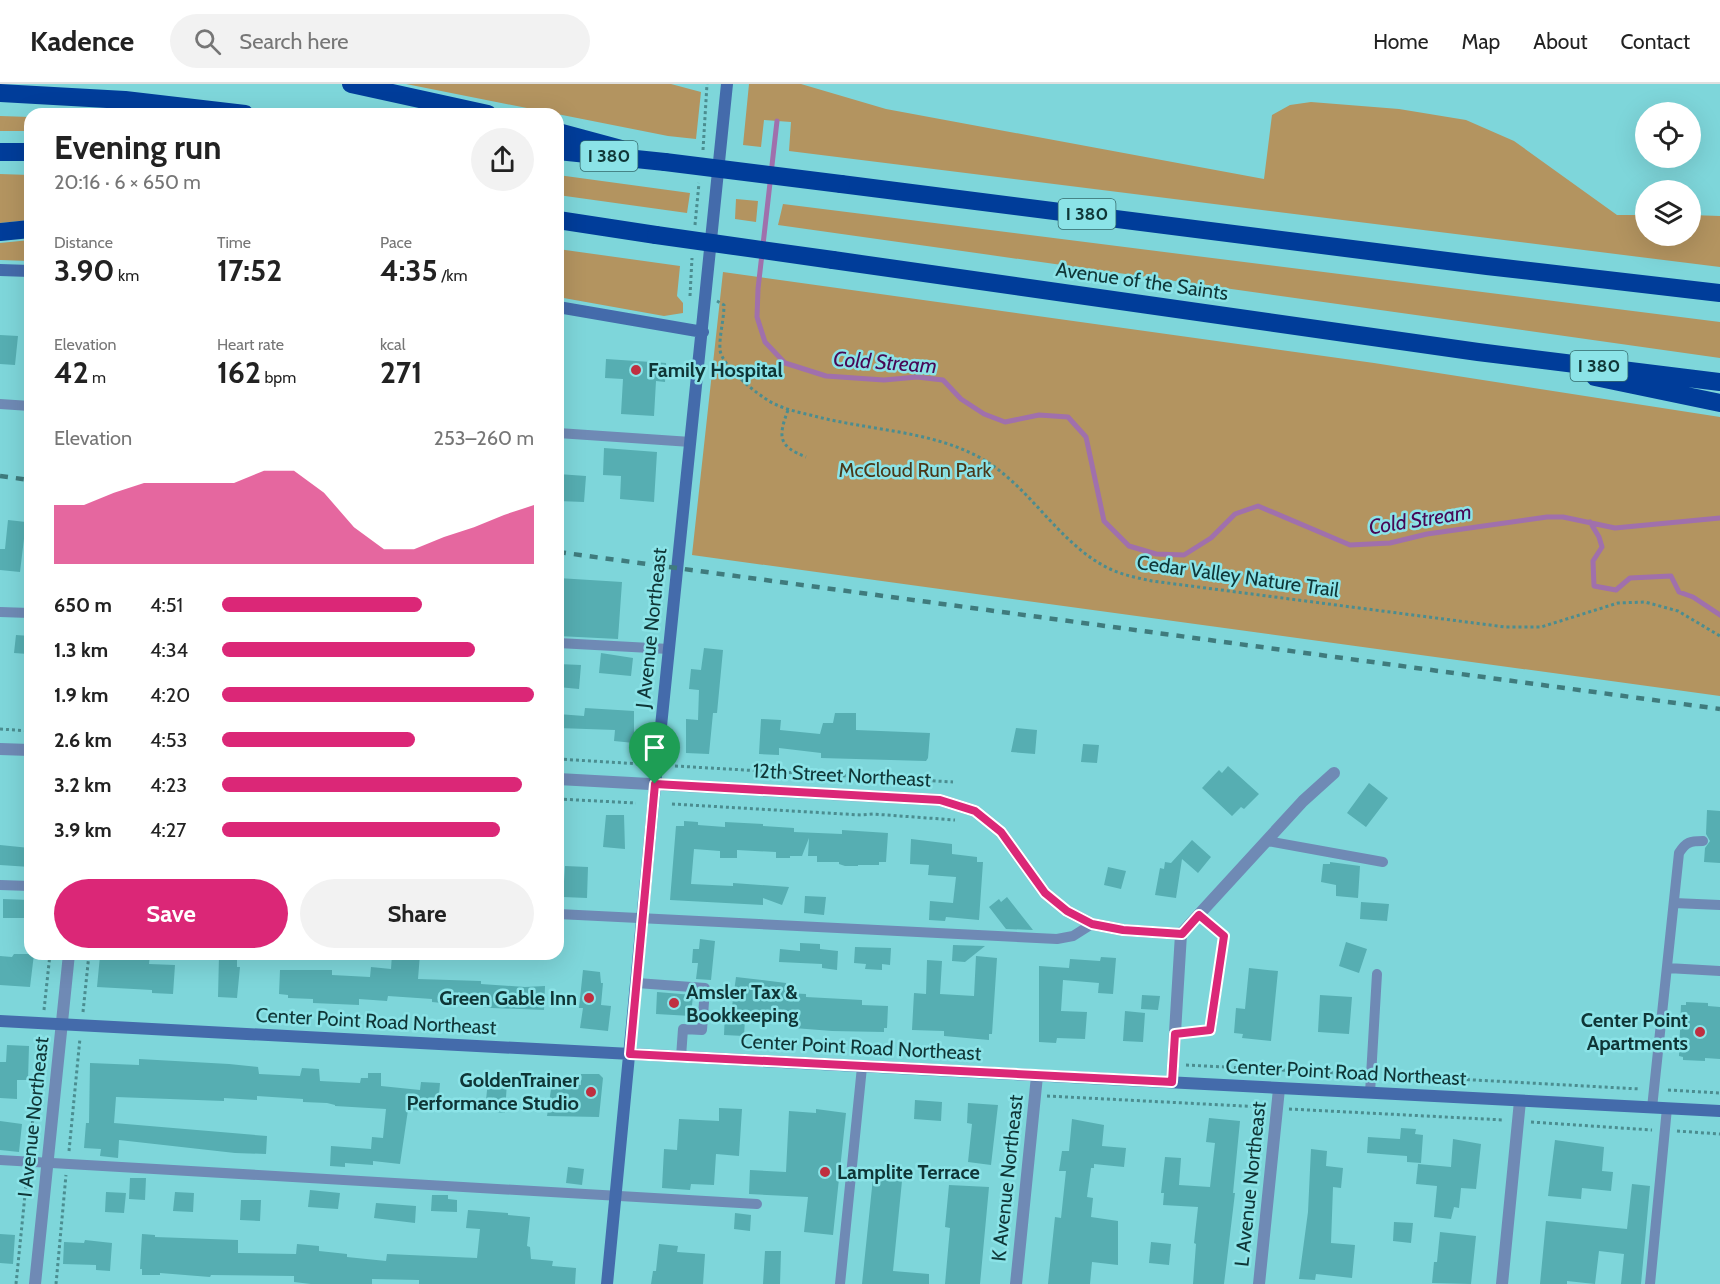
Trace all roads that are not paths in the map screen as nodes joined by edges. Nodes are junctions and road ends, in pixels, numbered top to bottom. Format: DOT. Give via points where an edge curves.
graph roads {
  1 [pos="351,84"];
  2 [pos="727,84"];
  3 [pos="0,93"];
  4 [pos="194,108"];
  5 [pos="461,108"];
  6 [pos="564,134"];
  7 [pos="0,152"];
  8 [pos="24,152"];
  9 [pos="564,152"];
  10 [pos="663,162"];
  11 [pos="564,222"];
  12 [pos="24,230"];
  13 [pos="0,232"];
  14 [pos="0,270"];
  15 [pos="24,271"];
  16 [pos="1720,293"];
  17 [pos="564,308"];
  18 [pos="703,332"];
  19 [pos="1479,352"];
  20 [pos="1720,382"];
  21 [pos="0,404"];
  22 [pos="1720,404"];
  23 [pos="24,406"];
  24 [pos="564,433"];
  25 [pos="691,442"];
  26 [pos="0,612"];
  27 [pos="24,613"];
  28 [pos="564,643"];
  29 [pos="669,649"];
  30 [pos="0,749"];
  31 [pos="24,750"];
  32 [pos="1334,773"];
  33 [pos="564,779"];
  34 [pos="655,784"];
  35 [pos="1267,841"];
  36 [pos="1702,841"];
  37 [pos="1383,862"];
  38 [pos="0,885"];
  39 [pos="24,886"];
  40 [pos="1674,903"];
  41 [pos="1720,905"];
  42 [pos="564,914"];
  43 [pos="1199,915"];
  44 [pos="643,919"];
  45 [pos="1092,924"];
  46 [pos="1182,934"];
  47 [pos="68,960"];
  48 [pos="1667,968"];
  49 [pos="1720,971"];
  50 [pos="1377,974"];
  51 [pos="637,984"];
  52 [pos="0,1021"];
  53 [pos="62,1024"];
  54 [pos="1175,1034"];
  55 [pos="630,1054"];
  56 [pos="681,1057"];
  57 [pos="862,1067"];
  58 [pos="1037,1076"];
  59 [pos="1172,1082"];
  60 [pos="1279,1089"];
  61 [pos="1370,1093"];
  62 [pos="1520,1101"];
  63 [pos="1652,1108"];
  64 [pos="1667,1108"];
  65 [pos="1720,1111"];
  66 [pos="0,1160"];
  67 [pos="47,1163"];
  68 [pos="616,1196"];
  69 [pos="757,1204"];
  70 [pos="36,1284"];
  71 [pos="607,1284"];
  72 [pos="840,1284"];
  73 [pos="1016,1284"];
  74 [pos="1259,1284"];
  75 [pos="1502,1284"];
  76 [pos="1650,1284"];
  1 -- 5 [label="highway"];
  2 -- 18 [label="main road, J Avenue Northeast"];
  3 -- 4 [label="highway"];
  6 -- 10 [label="highway"];
  7 -- 8 [label="highway"];
  9 -- 10 [label="highway, I 380"];
  10 -- 16 [label="highway, I 380, bridge"];
  11 -- 19 [label="highway, Avenue of the Saints / I 380, bridge"];
  12 -- 13 [label="highway"];
  14 -- 15 [label="main road"];
  17 -- 18 [label="main road"];
  18 -- 25 [label="main road, J Avenue Northeast"];
  19 -- 20 [label="highway, Avenue of the Saints / I 380"];
  19 -- 22 [label="highway"];
  21 -- 23 [label="lane"];
  24 -- 25 [label="lane"];
  25 -- 29 [label="main road, J Avenue Northeast"];
  26 -- 27 [label="lane"];
  28 -- 29 [label="lane"];
  29 -- 34 [label="main road, J Avenue Northeast"];
  30 -- 31 [label="street"];
  32 -- 35 [label="street"];
  33 -- 34 [label="street, 12th Street Northeast"];
  34 -- 44 [label="main road, J Avenue Northeast"];
  34 -- 45 [label="street, 12th Street Northeast" via="940,800 975,811 1001,832 1045,893"];
  35 -- 37 [label="lane"];
  35 -- 43 [label="street"];
  36 -- 40 [label="lane" via="1684,844 1679,853"];
  38 -- 39 [label="lane"];
  40 -- 41 [label="lane"];
  40 -- 48 [label="lane"];
  42 -- 44 [label="lane"];
  43 -- 46 [label="street"];
  43 -- 54 [label="lane" via="1224,936 1210,1030"];
  44 -- 45 [label="lane" via="1057,939 1073,936"];
  44 -- 51 [label="main road, J Avenue Northeast"];
  45 -- 46 [label="street, 12th Street Northeast"];
  46 -- 54 [label="street"];
  47 -- 53 [label="street, I Avenue Northeast"];
  48 -- 49 [label="lane"];
  48 -- 63 [label="lane"];
  50 -- 61 [label="lane"];
  51 -- 55 [label="main road, J Avenue Northeast"];
  51 -- 56 [label="lane" via="705,988 702,1030 683,1029"];
  52 -- 53 [label="main road, Center Point Road Northeast"];
  53 -- 55 [label="main road, Center Point Road Northeast"];
  53 -- 67 [label="street, I Avenue Northeast"];
  54 -- 59 [label="street"];
  55 -- 56 [label="main road, Center Point Road Northeast"];
  55 -- 68 [label="main road, J Avenue Northeast"];
  56 -- 57 [label="main road, Center Point Road Northeast"];
  57 -- 58 [label="main road, Center Point Road Northeast"];
  57 -- 72 [label="lane"];
  58 -- 59 [label="main road, Center Point Road Northeast"];
  58 -- 73 [label="street, K Avenue Northeast"];
  59 -- 60 [label="main road, Center Point Road Northeast"];
  60 -- 61 [label="main road, Center Point Road Northeast"];
  60 -- 74 [label="street, L Avenue Northeast"];
  61 -- 62 [label="main road, Center Point Road Northeast"];
  62 -- 63 [label="main road, Center Point Road Northeast"];
  62 -- 75 [label="street"];
  63 -- 64 [label="main road, Center Point Road Northeast"];
  64 -- 65 [label="main road, Center Point Road Northeast"];
  64 -- 76 [label="lane"];
  66 -- 67 [label="lane"];
  67 -- 68 [label="lane"];
  67 -- 70 [label="street, I Avenue Northeast"];
  68 -- 69 [label="lane"];
  68 -- 71 [label="main road, J Avenue Northeast"];
}
